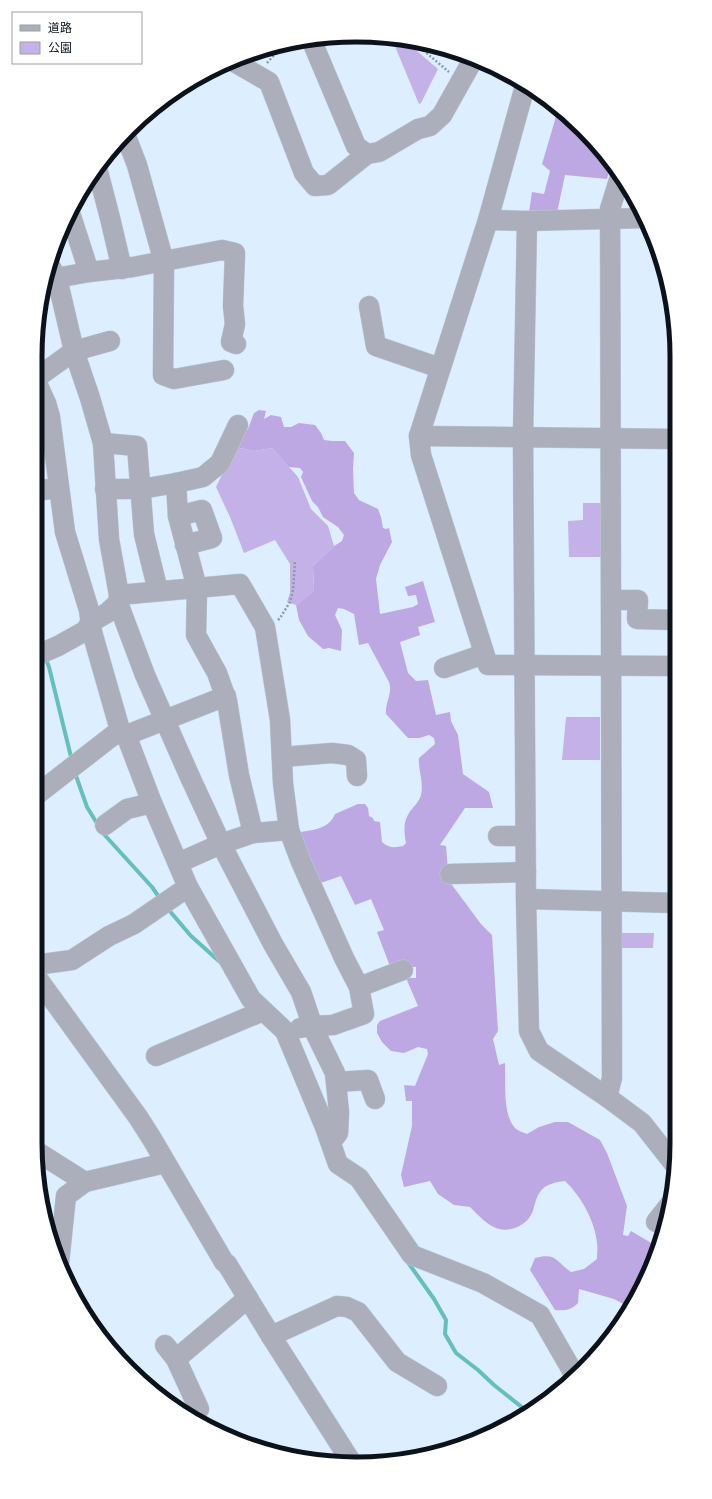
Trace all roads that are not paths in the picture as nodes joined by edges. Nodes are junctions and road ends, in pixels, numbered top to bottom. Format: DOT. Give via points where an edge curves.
graph roads {
  1 [pos="313,45"];
  2 [pos="471,64"];
  3 [pos="239,65"];
  4 [pos="524,91"];
  5 [pos="128,141"];
  6 [pos="367,154"];
  7 [pos="99,176"];
  8 [pos="618,183"];
  9 [pos="638,218"];
  10 [pos="610,219"];
  11 [pos="488,220"];
  12 [pos="72,221"];
  13 [pos="527,221"];
  14 [pos="164,262"];
  15 [pos="122,269"];
  16 [pos="89,272"];
  17 [pos="53,274"];
  18 [pos="52,278"];
  19 [pos="369,306"];
  20 [pos="110,341"];
  21 [pos="236,344"];
  22 [pos="74,351"];
  23 [pos="440,368"];
  24 [pos="224,370"];
  25 [pos="42,374"];
  26 [pos="42,394"];
  27 [pos="238,425"];
  28 [pos="419,436"];
  29 [pos="523,436"];
  30 [pos="612,438"];
  31 [pos="670,438"];
  32 [pos="103,443"];
  33 [pos="176,483"];
  34 [pos="58,488"];
  35 [pos="105,489"];
  36 [pos="141,489"];
  37 [pos="42,490"];
  38 [pos="178,516"];
  39 [pos="185,545"];
  40 [pos="197,588"];
  41 [pos="158,591"];
  42 [pos="118,599"];
  43 [pos="611,600"];
  44 [pos="670,620"];
  45 [pos="91,622"];
  46 [pos="42,653"];
  47 [pos="484,654"];
  48 [pos="524,664"];
  49 [pos="610,665"];
  50 [pos="670,666"];
  51 [pos="444,668"];
  52 [pos="226,696"];
  53 [pos="164,720"];
  54 [pos="122,733"];
  55 [pos="282,757"];
  56 [pos="357,776"];
  57 [pos="42,791"];
  58 [pos="152,803"];
  59 [pos="105,825"];
  60 [pos="289,830"];
  61 [pos="253,833"];
  62 [pos="498,836"];
  63 [pos="525,836"];
  64 [pos="221,844"];
  65 [pos="178,864"];
  66 [pos="526,872"];
  67 [pos="450,874"];
  68 [pos="188,887"];
  69 [pos="526,899"];
  70 [pos="611,901"];
  71 [pos="670,903"];
  72 [pos="42,964"];
  73 [pos="403,970"];
  74 [pos="42,985"];
  75 [pos="359,987"];
  76 [pos="258,1013"];
  77 [pos="312,1026"];
  78 [pos="285,1031"];
  79 [pos="156,1056"];
  80 [pos="336,1082"];
  81 [pos="608,1097"];
  82 [pos="375,1099"];
  83 [pos="331,1142"];
  84 [pos="43,1154"];
  85 [pos="669,1158"];
  86 [pos="165,1163"];
  87 [pos="85,1182"];
  88 [pos="661,1216"];
  89 [pos="656,1222"];
  90 [pos="61,1248"];
  91 [pos="248,1298"];
  92 [pos="271,1336"];
  93 [pos="572,1371"];
  94 [pos="437,1386"];
  95 [pos="199,1409"];
  96 [pos="348,1457"];
  1 -- 6 [label="street" via="356,146"];
  2 -- 6 [label="street" via="442,115 430,126 418,129 379,152"];
  3 -- 6 [label="street" via="269,82 304,173 315,186 328,185"];
  4 -- 11 [label="street"];
  5 -- 14 [label="street" via="137,165"];
  7 -- 15 [label="street"];
  8 -- 10 [label="street" via="610,209"];
  9 -- 10 [label="street"];
  10 -- 13 [label="street"];
  10 -- 30 [label="street"];
  11 -- 13 [label="street"];
  11 -- 23 [label="street"];
  12 -- 16 [label="street"];
  13 -- 29 [label="street"];
  14 -- 15 [label="street"];
  14 -- 21 [label="street" via="222,250 235,253 235,324 232,342"];
  14 -- 24 [label="street" via="163,375 174,379"];
  15 -- 16 [label="street"];
  16 -- 17 [label="street"];
  18 -- 22 [label="street"];
  19 -- 23 [label="street" via="376,346"];
  20 -- 22 [label="street"];
  22 -- 25 [label="street"];
  22 -- 32 [label="street"];
  23 -- 28 [label="street"];
  26 -- 34 [label="street" via="50,417"];
  27 -- 33 [label="street" via="220,464 203,477"];
  28 -- 29 [label="street"];
  28 -- 47 [label="street" via="421,455"];
  29 -- 30 [label="street"];
  29 -- 48 [label="street"];
  30 -- 31 [label="street"];
  30 -- 43 [label="street"];
  32 -- 35 [label="street"];
  32 -- 36 [label="street" via="137,446"];
  33 -- 36 [label="street"];
  33 -- 38 [label="street"];
  34 -- 37 [label="street"];
  34 -- 45 [label="street" via="65,532"];
  35 -- 36 [label="street"];
  35 -- 42 [label="street"];
  36 -- 41 [label="street" via="144,534"];
  38 -- 39 [label="street"];
  38 -- 39 [label="street" via="202,510 212,538"];
  39 -- 40 [label="street"];
  40 -- 41 [label="street"];
  40 -- 52 [label="street" via="196,636 217,673"];
  40 -- 55 [label="street" via="240,584 265,627 280,720"];
  41 -- 42 [label="street"];
  42 -- 45 [label="street" via="107,613"];
  42 -- 53 [label="street"];
  43 -- 44 [label="street" via="638,600 637,619"];
  43 -- 49 [label="street"];
  45 -- 46 [label="street" via="85,631"];
  45 -- 54 [label="street"];
  47 -- 48 [label="street" via="488,665"];
  47 -- 51 [label="street"];
  48 -- 49 [label="street"];
  48 -- 63 [label="street"];
  49 -- 50 [label="street"];
  49 -- 70 [label="street"];
  52 -- 53 [label="street"];
  52 -- 61 [label="street" via="239,775"];
  53 -- 54 [label="street"];
  53 -- 64 [label="street"];
  54 -- 57 [label="street"];
  54 -- 58 [label="street" via="128,740"];
  55 -- 56 [label="street" via="332,753 348,755 356,760"];
  55 -- 60 [label="street"];
  58 -- 59 [label="street" via="127,809"];
  58 -- 65 [label="street"];
  60 -- 61 [label="street"];
  60 -- 75 [label="street" via="301,862"];
  61 -- 64 [label="street"];
  62 -- 63 [label="street"];
  63 -- 66 [label="street"];
  64 -- 65 [label="street"];
  64 -- 77 [label="street" via="301,992"];
  65 -- 68 [label="street"];
  66 -- 67 [label="street"];
  66 -- 69 [label="street"];
  68 -- 72 [label="street" via="134,924 109,936 72,960"];
  68 -- 76 [label="street"];
  69 -- 70 [label="street"];
  69 -- 81 [label="street" via="530,1032 539,1051"];
  70 -- 71 [label="street"];
  70 -- 81 [label="street" via="612,1078"];
  73 -- 75 [label="street"];
  74 -- 86 [label="street" via="138,1118"];
  75 -- 77 [label="street" via="364,1014 333,1025"];
  76 -- 78 [label="street"];
  76 -- 79 [label="street"];
  77 -- 78 [label="street"];
  77 -- 80 [label="street" via="335,1073"];
  78 -- 83 [label="street"];
  80 -- 82 [label="street" via="368,1080"];
  80 -- 83 [label="street" via="338,1132"];
  81 -- 85 [label="street" via="642,1123"];
  83 -- 93 [label="street" via="338,1164 359,1178 412,1255 483,1283 540,1316"];
  84 -- 87 [label="street"];
  86 -- 87 [label="street"];
  86 -- 91 [label="street"];
  87 -- 90 [label="street" via="66,1196"];
  88 -- 89 [label="street"];
  91 -- 92 [label="street"];
  91 -- 95 [label="street" via="171,1352"];
  92 -- 94 [label="street" via="337,1306 347,1307 358,1312 397,1362"];
  92 -- 96 [label="street"];
}
